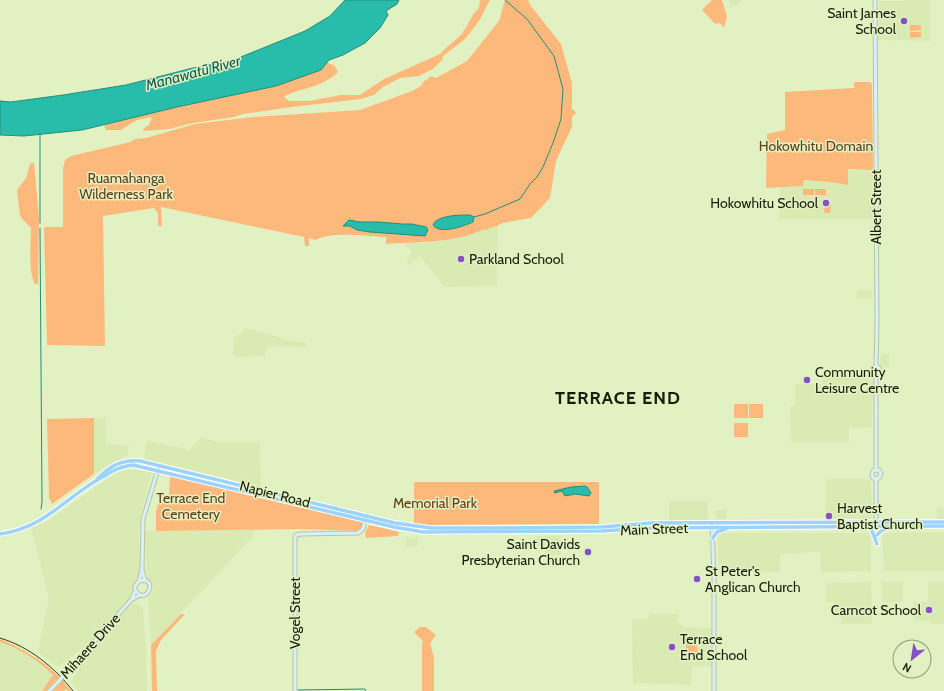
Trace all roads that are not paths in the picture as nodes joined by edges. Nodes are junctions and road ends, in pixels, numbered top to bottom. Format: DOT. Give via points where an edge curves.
graph roads {
  1 [pos="875,0"];
  2 [pos="159,468"];
  3 [pos="876,470"];
  4 [pos="876,479"];
  5 [pos="366,518"];
  6 [pos="944,522"];
  7 [pos="876,524"];
  8 [pos="712,525"];
  9 [pos="868,526"];
  10 [pos="897,526"];
  11 [pos="944,526"];
  12 [pos="733,527"];
  13 [pos="0,534"];
  14 [pos="877,535"];
  15 [pos="713,538"];
  16 [pos="877,544"];
  17 [pos="142,570"];
  18 [pos="139,581"];
  19 [pos="145,581"];
  20 [pos="135,590"];
  21 [pos="140,595"];
  22 [pos="131,600"];
  23 [pos="49,691"];
  24 [pos="295,691"];
  25 [pos="714,691"];
  1 -- 3 [label="main road, Albert Street" via="877,317 876,366 872,370 876,374"];
  2 -- 5 [label="highway, Napier Road"];
  2 -- 13 [label="highway, Napier Road" via="128,465 119,468 95,481 39,521 22,529"];
  2 -- 17 [label="main road" via="143,519"];
  3 -- 4 [label="main road" via="872,475"];
  3 -- 4 [label="main road" via="881,474"];
  4 -- 7 [label="main road"];
  5 -- 8 [label="highway, Main Street" via="404,529 433,532 602,531"];
  5 -- 24 [label="main road, Vogel Street" via="363,529 358,533 296,535"];
  6 -- 7 [label="highway, Main Street"];
  7 -- 8 [label="highway, Main Street"];
  7 -- 9 [label="highway, Main Street"];
  7 -- 10 [label="highway, Main Street"];
  8 -- 12 [label="highway, Main Street"];
  8 -- 15 [label="main road"];
  9 -- 12 [label="highway, Main Street"];
  9 -- 16 [label="highway"];
  10 -- 11 [label="highway, Main Street"];
  10 -- 14 [label="highway" via="884,529"];
  12 -- 15 [label="highway" via="720,530"];
  15 -- 25 [label="main road"];
  17 -- 18 [label="main road"];
  17 -- 19 [label="main road"];
  18 -- 19 [label="main road"];
  18 -- 20 [label="main road"];
  19 -- 21 [label="main road" via="150,585 149,590 146,594"];
  20 -- 21 [label="main road"];
  20 -- 22 [label="main road, Mihaere Drive"];
  21 -- 22 [label="main road, Mihaere Drive"];
  22 -- 23 [label="main road, Mihaere Drive, bridge"];
}
